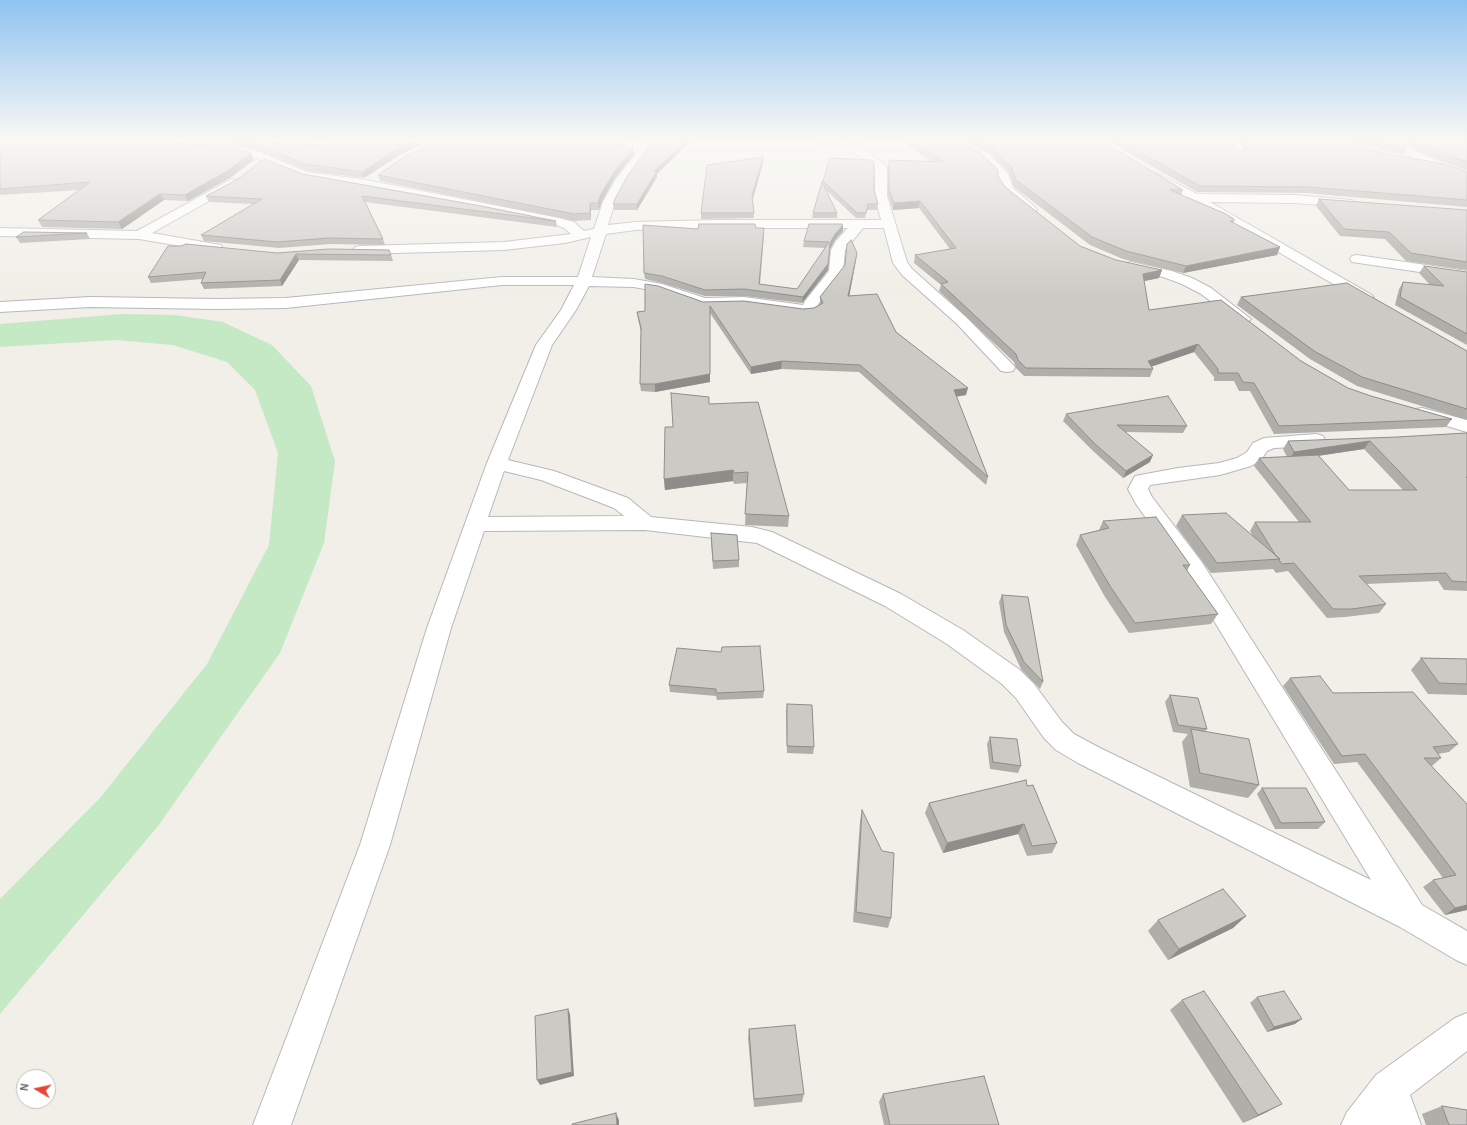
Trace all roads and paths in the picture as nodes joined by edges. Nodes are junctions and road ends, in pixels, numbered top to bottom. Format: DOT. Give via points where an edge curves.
graph roads {
  1 [pos="213,192"];
  2 [pos="411,192"];
  3 [pos="614,192"];
  4 [pos="881,192"];
  5 [pos="1011,192"];
  6 [pos="1185,192"];
  7 [pos="1194,198"];
  8 [pos="1357,204"];
  9 [pos="1043,219"];
  10 [pos="859,224"];
  11 [pos="888,224"];
  12 [pos="0,232"];
  13 [pos="591,234"];
  14 [pos="139,236"];
  15 [pos="229,249"];
  16 [pos="345,250"];
  17 [pos="1357,259"];
  18 [pos="1119,263"];
  19 [pos="1467,275"];
  20 [pos="584,281"];
  21 [pos="1379,305"];
  22 [pos="0,307"];
  23 [pos="1257,329"];
  24 [pos="1007,367"];
  25 [pos="1410,410"];
  26 [pos="1467,426"];
  27 [pos="1467,433"];
  28 [pos="1429,435"];
  29 [pos="1338,440"];
  30 [pos="497,463"];
  31 [pos="645,523"];
  32 [pos="475,524"];
  33 [pos="1411,916"];
  34 [pos="1467,950"];
  35 [pos="1467,1030"];
  36 [pos="1389,1088"];
  37 [pos="272,1125"];
  38 [pos="1360,1125"];
  39 [pos="1402,1125"];
  1 -- 14 [label="street"];
  2 -- 13 [label="street" via="559,222"];
  3 -- 13 [label="street"];
  4 -- 11 [label="street"];
  5 -- 9 [label="street"];
  6 -- 7 [label="street"];
  7 -- 8 [label="street" via="1295,199"];
  7 -- 21 [label="street"];
  10 -- 11 [label="street"];
  10 -- 13 [label="street" via="635,226"];
  10 -- 20 [label="street" via="841,244 836,271 810,304 813,309 803,310 750,302 703,303 662,288 634,283"];
  11 -- 24 [label="street" via="900,263 907,272 962,321"];
  12 -- 14 [label="street"];
  13 -- 16 [label="street" via="504,246 388,251"];
  13 -- 20 [label="street"];
  14 -- 15 [label="street"];
  17 -- 19 [label="street"];
  18 -- 23 [label="street" via="1187,281 1206,291"];
  20 -- 22 [label="street" via="502,281 286,303 90,302"];
  20 -- 30 [label="street" via="568,310 544,344"];
  25 -- 26 [label="street"];
  27 -- 28 [label="street"];
  29 -- 33 [label="street" via="1271,442 1244,462 1220,469 1142,480 1138,489 1193,567"];
  30 -- 31 [label="street" via="547,475 615,501"];
  30 -- 32 [label="street"];
  31 -- 32 [label="street"];
  31 -- 33 [label="street" via="764,537 893,600 955,637 1011,677 1026,691 1053,730 1065,742"];
  32 -- 37 [label="street" via="439,628 375,845"];
  33 -- 34 [label="street"];
  35 -- 36 [label="street"];
  36 -- 38 [label="street"];
  36 -- 39 [label="street"];
}
